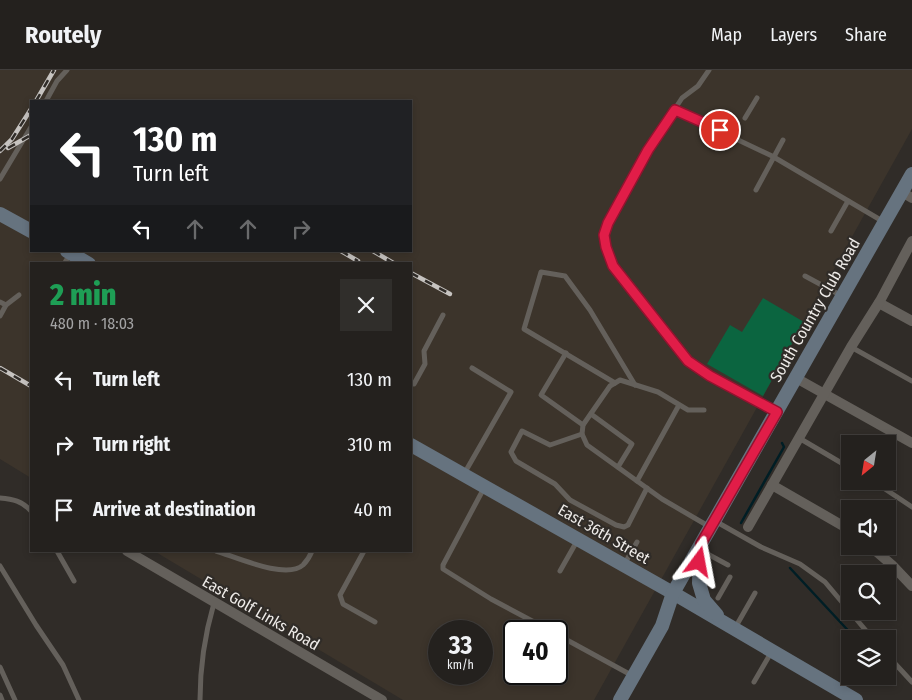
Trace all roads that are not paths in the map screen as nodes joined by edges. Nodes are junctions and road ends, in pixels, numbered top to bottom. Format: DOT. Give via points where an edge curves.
graph roads {
  1 [pos="67,70"];
  2 [pos="709,70"];
  3 [pos="757,98"];
  4 [pos="47,100"];
  5 [pos="675,110"];
  6 [pos="745,118"];
  7 [pos="30,129"];
  8 [pos="783,140"];
  9 [pos="774,157"];
  10 [pos="912,174"];
  11 [pos="0,179"];
  12 [pos="756,190"];
  13 [pos="907,195"];
  14 [pos="848,201"];
  15 [pos="0,214"];
  16 [pos="884,223"];
  17 [pos="30,230"];
  18 [pos="831,231"];
  19 [pos="912,242"];
  20 [pos="67,256"];
  21 [pos="84,262"];
  22 [pos="805,276"];
  23 [pos="19,295"];
  24 [pos="843,296"];
  25 [pos="0,302"];
  26 [pos="879,303"];
  27 [pos="6,305"];
  28 [pos="443,315"];
  29 [pos="0,316"];
  30 [pos="912,321"];
  31 [pos="851,347"];
  32 [pos="566,353"];
  33 [pos="472,368"];
  34 [pos="796,378"];
  35 [pos="912,381"];
  36 [pos="615,383"];
  37 [pos="412,385"];
  38 [pos="635,385"];
  39 [pos="824,394"];
  40 [pos="679,405"];
  41 [pos="704,410"];
  42 [pos="777,412"];
  43 [pos="591,414"];
  44 [pos="583,426"];
  45 [pos="582,434"];
  46 [pos="798,438"];
  47 [pos="912,443"];
  48 [pos="414,449"];
  49 [pos="841,463"];
  50 [pos="618,467"];
  51 [pos="463,474"];
  52 [pos="637,481"];
  53 [pos="772,485"];
  54 [pos="485,486"];
  55 [pos="646,488"];
  56 [pos="886,490"];
  57 [pos="0,498"];
  58 [pos="912,507"];
  59 [pos="30,510"];
  60 [pos="712,524"];
  61 [pos="841,525"];
  62 [pos="748,527"];
  63 [pos="578,540"];
  64 [pos="637,542"];
  65 [pos="701,547"];
  66 [pos="58,552"];
  67 [pos="129,552"];
  68 [pos="219,552"];
  69 [pos="311,552"];
  70 [pos="363,552"];
  71 [pos="880,555"];
  72 [pos="624,565"];
  73 [pos="728,565"];
  74 [pos="0,566"];
  75 [pos="560,571"];
  76 [pos="730,578"];
  77 [pos="74,581"];
  78 [pos="912,586"];
  79 [pos="673,593"];
  80 [pos="755,593"];
  81 [pos="718,598"];
  82 [pos="214,603"];
  83 [pos="530,620"];
  84 [pos="375,622"];
  85 [pos="729,626"];
  86 [pos="865,630"];
  87 [pos="568,641"];
  88 [pos="772,650"];
  89 [pos="896,665"];
  90 [pos="0,667"];
  91 [pos="633,677"];
  92 [pos="754,682"];
  93 [pos="912,682"];
  94 [pos="0,695"];
  95 [pos="2,700"];
  96 [pos="15,700"];
  97 [pos="79,700"];
  98 [pos="200,700"];
  99 [pos="382,700"];
  100 [pos="620,700"];
  101 [pos="856,700"];
  1 -- 4 [label="lane"];
  2 -- 5 [label="lane"];
  3 -- 6 [label="lane"];
  5 -- 9 [label="lane"];
  5 -- 42 [label="lane" via="648,150 608,223 604,235 606,247 613,266 688,361"];
  7 -- 11 [label="lane"];
  8 -- 9 [label="lane"];
  9 -- 12 [label="lane"];
  9 -- 14 [label="lane"];
  10 -- 13 [label="street, South Country Club Road"];
  13 -- 16 [label="street, South Country Club Road"];
  14 -- 16 [label="lane"];
  14 -- 18 [label="lane"];
  15 -- 17 [label="street"];
  16 -- 24 [label="street, South Country Club Road"];
  19 -- 26 [label="street" via="907,257"];
  20 -- 21 [label="street"];
  22 -- 24 [label="lane"];
  23 -- 27 [label="lane"];
  24 -- 34 [label="street, South Country Club Road"];
  25 -- 27 [label="lane"];
  26 -- 30 [label="street"];
  26 -- 31 [label="street"];
  27 -- 29 [label="lane"];
  28 -- 37 [label="lane" via="424,351 425,364"];
  31 -- 35 [label="lane"];
  31 -- 39 [label="street"];
  32 -- 36 [label="lane"];
  32 -- 38 [label="lane" via="524,329 541,272 564,276 590,310"];
  32 -- 44 [label="lane" via="541,395"];
  33 -- 51 [label="lane" via="512,392"];
  34 -- 39 [label="street"];
  34 -- 42 [label="street, South Country Club Road"];
  36 -- 38 [label="lane" via="620,380"];
  36 -- 43 [label="lane"];
  38 -- 40 [label="lane" via="658,392"];
  39 -- 46 [label="street"];
  39 -- 47 [label="street"];
  40 -- 41 [label="lane" via="688,410"];
  40 -- 52 [label="lane"];
  42 -- 60 [label="street, South Country Club Road"];
  43 -- 44 [label="lane"];
  43 -- 50 [label="lane" via="632,444"];
  44 -- 45 [label="lane"];
  45 -- 50 [label="lane" via="587,445"];
  45 -- 55 [label="lane" via="550,445 522,431 511,452 516,460 555,484 570,500 616,525 628,525"];
  46 -- 49 [label="lane"];
  46 -- 53 [label="street"];
  48 -- 51 [label="street, East 36th Street"];
  50 -- 52 [label="lane"];
  51 -- 54 [label="street, East 36th Street"];
  52 -- 55 [label="lane"];
  53 -- 61 [label="street"];
  53 -- 62 [label="street"];
  54 -- 63 [label="street, East 36th Street"];
  54 -- 83 [label="lane" via="443,569"];
  55 -- 60 [label="lane" via="689,516"];
  56 -- 58 [label="lane"];
  57 -- 59 [label="lane" via="18,501"];
  60 -- 65 [label="street, South Country Club Road"];
  60 -- 86 [label="lane" via="800,564 825,582"];
  63 -- 72 [label="street, East 36th Street"];
  63 -- 75 [label="lane"];
  64 -- 72 [label="lane"];
  65 -- 73 [label="lane"];
  65 -- 79 [label="street, South Country Club Road"];
  65 -- 85 [label="street" via="699,583 704,600"];
  66 -- 77 [label="lane"];
  67 -- 82 [label="street, East Golf Links Road"];
  68 -- 69 [label="lane" via="274,570 290,571 303,565"];
  70 -- 84 [label="lane" via="340,595 343,604"];
  71 -- 78 [label="street"];
  72 -- 79 [label="street, East 36th Street"];
  74 -- 97 [label="lane" via="64,665"];
  76 -- 81 [label="lane"];
  79 -- 85 [label="street, East 36th Street"];
  79 -- 91 [label="street, South Country Club Road" via="662,626"];
  80 -- 85 [label="lane"];
  82 -- 98 [label="lane" via="202,660"];
  82 -- 99 [label="street, East Golf Links Road"];
  85 -- 88 [label="street, East 36th Street"];
  87 -- 91 [label="lane"];
  88 -- 92 [label="lane"];
  88 -- 101 [label="street, East 36th Street"];
  89 -- 93 [label="lane"];
  90 -- 96 [label="lane"];
  91 -- 100 [label="street, South Country Club Road"];
  94 -- 95 [label="lane"];
}
